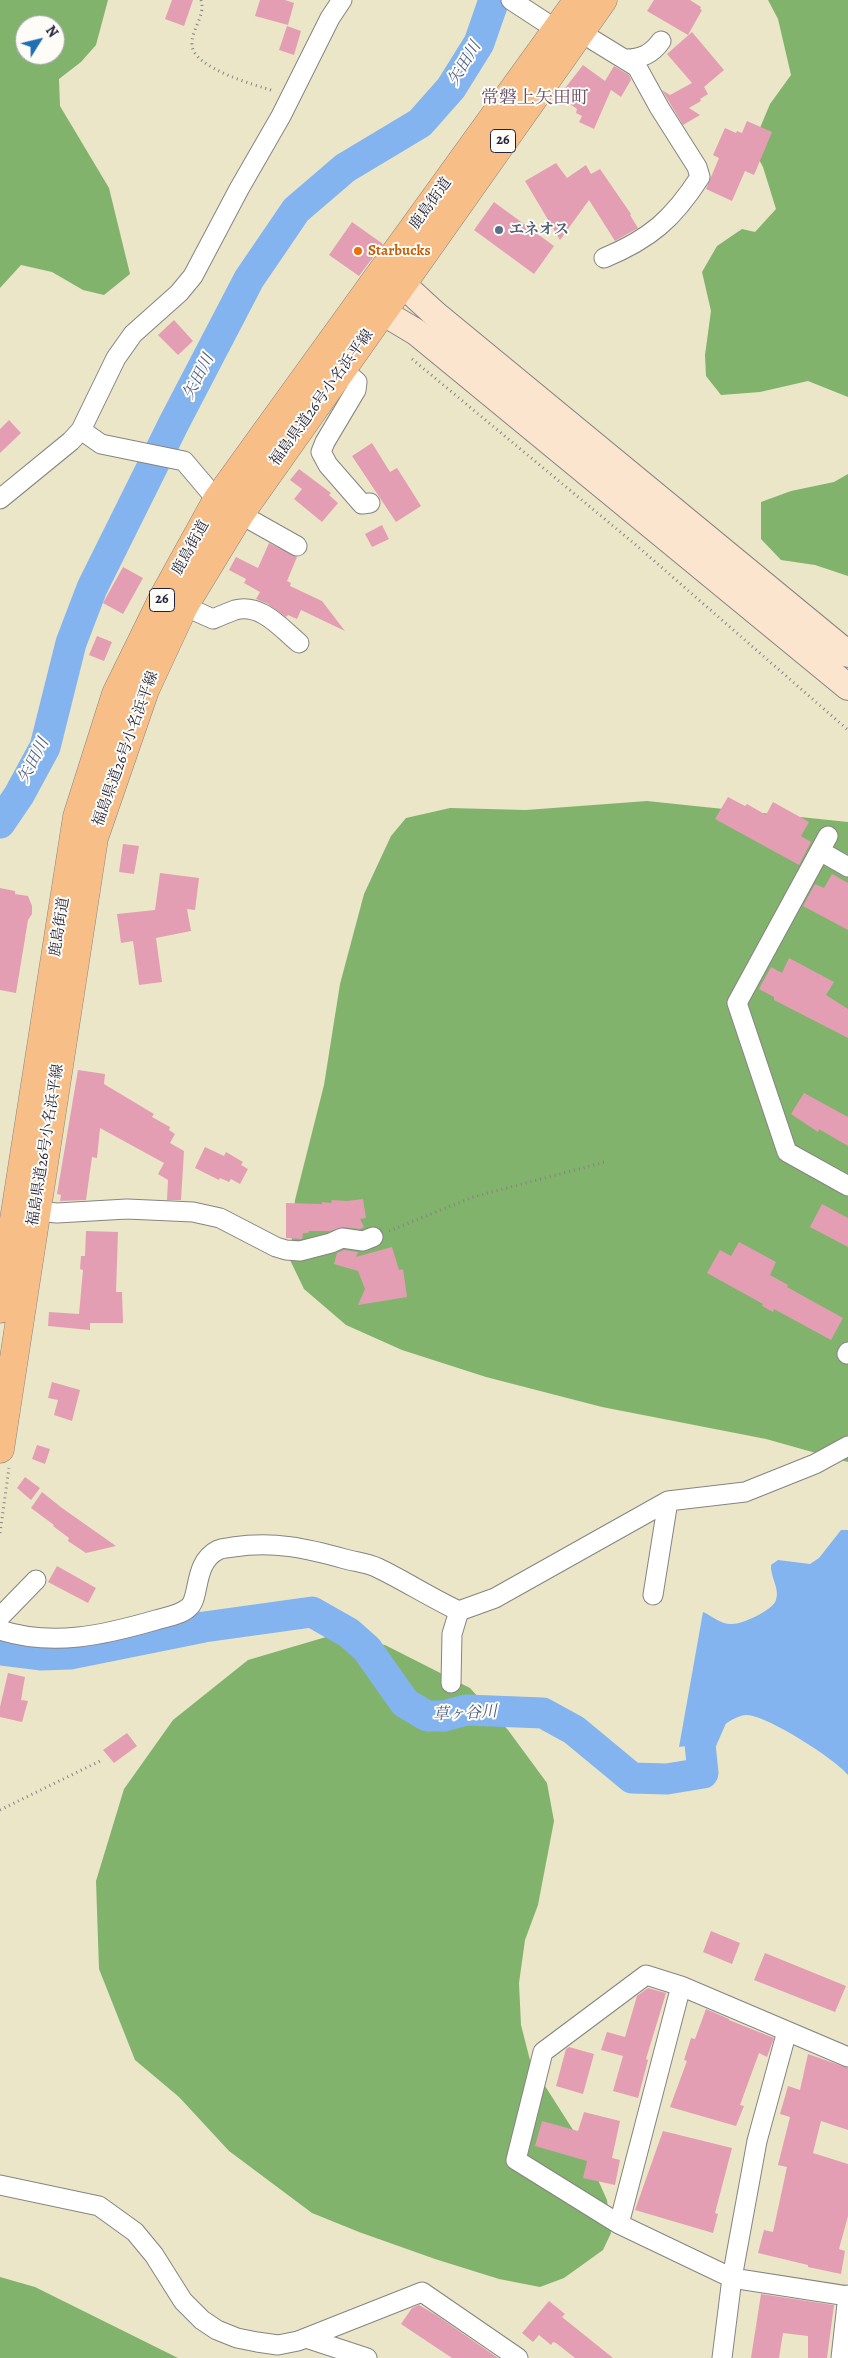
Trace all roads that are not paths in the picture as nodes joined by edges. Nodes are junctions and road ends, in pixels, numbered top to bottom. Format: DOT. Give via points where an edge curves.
graph roads {
  1 [pos="342,0"];
  2 [pos="511,0"];
  3 [pos="578,0"];
  4 [pos="603,0"];
  5 [pos="557,30"];
  6 [pos="593,40"];
  7 [pos="661,41"];
  8 [pos="631,63"];
  9 [pos="658,82"];
  10 [pos="677,136"];
  11 [pos="700,153"];
  12 [pos="701,185"];
  13 [pos="683,198"];
  14 [pos="604,258"];
  15 [pos="393,276"];
  16 [pos="372,307"];
  17 [pos="342,368"];
  18 [pos="81,430"];
  19 [pos="0,499"];
  20 [pos="370,503"];
  21 [pos="228,507"];
  22 [pos="297,546"];
  23 [pos="184,606"];
  24 [pos="299,643"];
  25 [pos="848,654"];
  26 [pos="848,687"];
  27 [pos="848,867"];
  28 [pos="848,1186"];
  29 [pos="35,1211"];
  30 [pos="373,1237"];
  31 [pos="0,1309"];
  32 [pos="848,1446"];
  33 [pos="5,1454"];
  34 [pos="668,1502"];
  35 [pos="36,1580"];
  36 [pos="653,1595"];
  37 [pos="459,1611"];
  38 [pos="0,1617"];
  39 [pos="0,1630"];
  40 [pos="451,1683"];
  41 [pos="681,1986"];
  42 [pos="787,2031"];
  43 [pos="848,2057"];
  44 [pos="0,2185"];
  45 [pos="619,2224"];
  46 [pos="732,2278"];
  47 [pos="848,2295"];
  48 [pos="306,2338"];
  49 [pos="368,2358"];
  50 [pos="518,2358"];
  51 [pos="722,2358"];
  52 [pos="841,2358"];
  1 -- 18 [label="street" via="193,276 179,293 132,334 116,358"];
  2 -- 5 [label="street"];
  3 -- 5 [label="main road, 鹿島街道 / 26"];
  4 -- 15 [label="main road, 福島県道26号小名浜平線 / 26"];
  5 -- 15 [label="main road, 鹿島街道 / 26"];
  6 -- 8 [label="street"];
  7 -- 8 [label="street" via="651,53"];
  8 -- 9 [label="street" via="644,68"];
  8 -- 10 [label="street"];
  10 -- 11 [label="street"];
  10 -- 13 [label="street" via="700,177"];
  12 -- 13 [label="street"];
  13 -- 14 [label="street" via="672,214 646,238"];
  15 -- 16 [label="main road, 福島県道26号小名浜平線 / 26"];
  15 -- 25 [label="street"];
  16 -- 17 [label="main road, 福島県道26号小名浜平線 / 26"];
  16 -- 21 [label="main road, 鹿島街道 / 26"];
  16 -- 26 [label="street" via="416,332"];
  17 -- 20 [label="street" via="357,382 356,390 322,452 328,465 362,504"];
  17 -- 21 [label="main road, 福島県道26号小名浜平線 / 26"];
  18 -- 19 [label="street"];
  18 -- 21 [label="street" via="101,444 184,461"];
  21 -- 22 [label="street"];
  21 -- 23 [label="main road, 福島県道26号小名浜平線 / 26"];
  21 -- 31 [label="main road, 鹿島街道 / 26" via="164,596 116,694 77,817"];
  23 -- 24 [label="street" via="212,619 236,610 256,610"];
  23 -- 29 [label="main road, 福島県道26号小名浜平線 / 26" via="145,690 94,838"];
  27 -- 28 [label="street" via="824,844 737,1003 787,1152"];
  29 -- 30 [label="street" via="126,1209 193,1212 220,1218 286,1250 300,1251 342,1238 364,1241"];
  29 -- 33 [label="main road, 福島県道26号小名浜平線 / 26"];
  32 -- 34 [label="street" via="815,1464 745,1492"];
  34 -- 36 [label="street"];
  34 -- 37 [label="street" via="495,1598"];
  35 -- 38 [label="street"];
  37 -- 39 [label="street" via="376,1567 301,1547 256,1544 219,1549 209,1557 196,1585 194,1602 178,1613 126,1628 62,1640 21,1637"];
  37 -- 40 [label="street" via="452,1634"];
  41 -- 42 [label="street"];
  41 -- 45 [label="street"];
  41 -- 45 [label="street" via="646,1975 543,2052 516,2160"];
  42 -- 43 [label="street"];
  42 -- 46 [label="street" via="757,2141"];
  44 -- 48 [label="street" via="99,2206 135,2232 154,2255 182,2301 217,2330 237,2338 278,2344"];
  45 -- 46 [label="street"];
  46 -- 47 [label="street"];
  46 -- 51 [label="street"];
  47 -- 52 [label="street"];
  48 -- 49 [label="street"];
  48 -- 50 [label="street" via="422,2292"];
}
